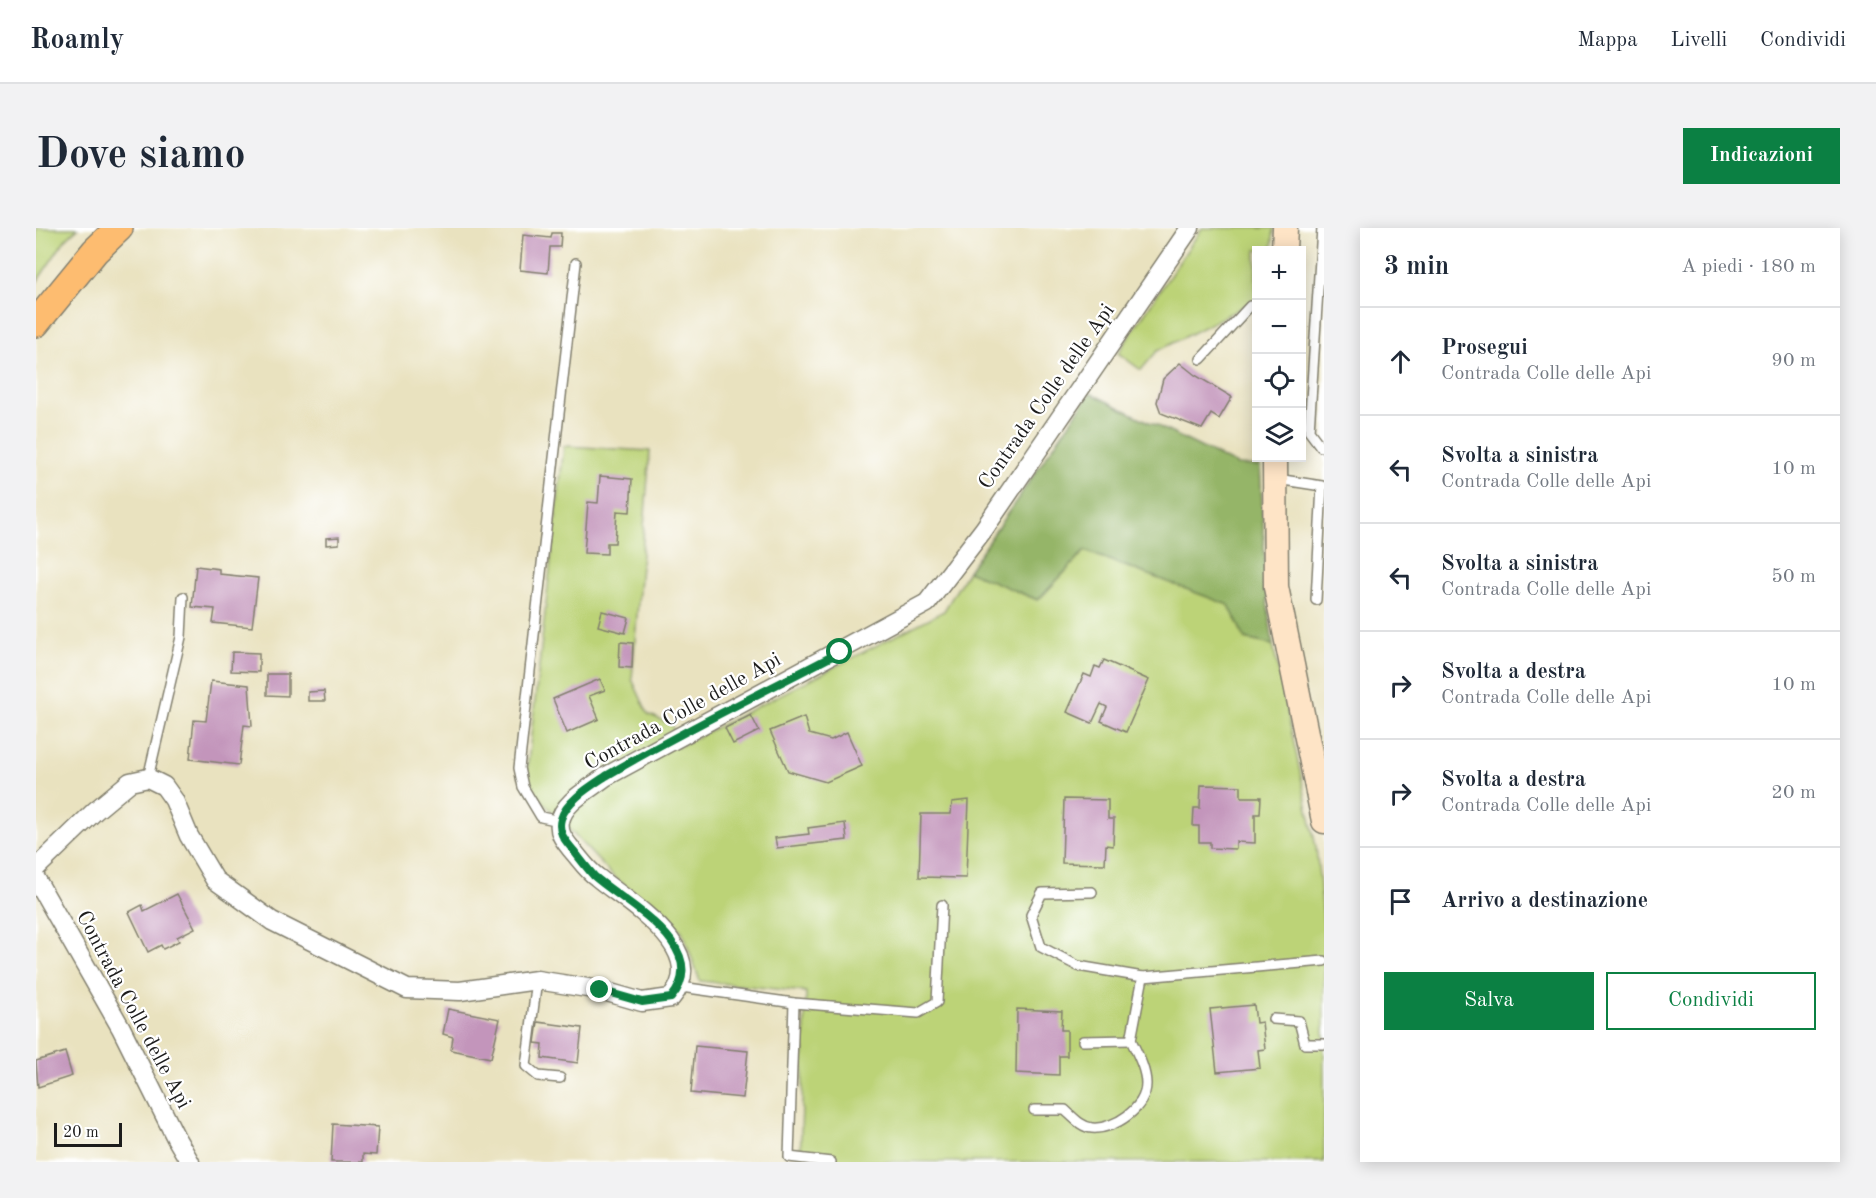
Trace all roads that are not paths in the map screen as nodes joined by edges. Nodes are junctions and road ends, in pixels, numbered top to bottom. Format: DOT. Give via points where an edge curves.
graph roads {
  1 [pos="119,228"];
  2 [pos="1190,228"];
  3 [pos="1285,228"];
  4 [pos="1322,228"];
  5 [pos="1284,246"];
  6 [pos="576,263"];
  7 [pos="1252,306"];
  8 [pos="36,323"];
  9 [pos="1201,359"];
  10 [pos="1324,447"];
  11 [pos="1275,468"];
  12 [pos="183,597"];
  13 [pos="1316,600"];
  14 [pos="148,778"];
  15 [pos="560,821"];
  16 [pos="1324,821"];
  17 [pos="36,868"];
  18 [pos="36,879"];
  19 [pos="1092,892"];
  20 [pos="942,904"];
  21 [pos="1324,961"];
  22 [pos="1143,976"];
  23 [pos="537,980"];
  24 [pos="681,987"];
  25 [pos="794,1003"];
  26 [pos="1273,1019"];
  27 [pos="1131,1040"];
  28 [pos="1083,1041"];
  29 [pos="1324,1044"];
  30 [pos="560,1078"];
  31 [pos="1034,1110"];
  32 [pos="190,1162"];
  33 [pos="831,1162"];
  1 -- 8 [label="main road"];
  2 -- 15 [label="street, Contrada Colle delle Api" via="984,529 927,603 605,777 567,806"];
  3 -- 5 [label="street"];
  4 -- 10 [label="lane" via="1309,431"];
  6 -- 15 [label="lane" via="519,768 523,787 541,816"];
  7 -- 9 [label="lane"];
  11 -- 13 [label="lane" via="1322,486"];
  11 -- 16 [label="street" via="1276,588"];
  12 -- 14 [label="lane" via="181,637"];
  14 -- 17 [label="street" via="130,782"];
  14 -- 23 [label="street" via="164,786 174,800 189,836 215,880 301,937 407,989 459,992"];
  15 -- 24 [label="street" via="561,836 594,875 647,915 675,945 682,966"];
  18 -- 32 [label="street, Contrada Colle delle Api" via="121,1028"];
  19 -- 22 [label="lane" via="1041,893 1031,915 1041,947 1078,966"];
  20 -- 25 [label="lane" via="937,1002 918,1013"];
  21 -- 22 [label="lane"];
  22 -- 27 [label="lane"];
  23 -- 24 [label="street" via="600,990 642,1002 671,998"];
  23 -- 30 [label="lane" via="526,1066 538,1076"];
  24 -- 25 [label="lane"];
  25 -- 33 [label="lane" via="789,1157"];
  26 -- 29 [label="lane" via="1299,1021 1305,1044"];
  27 -- 28 [label="lane"];
  27 -- 31 [label="lane" via="1146,1085 1135,1110 1107,1127 1090,1128 1065,1110"];
}
